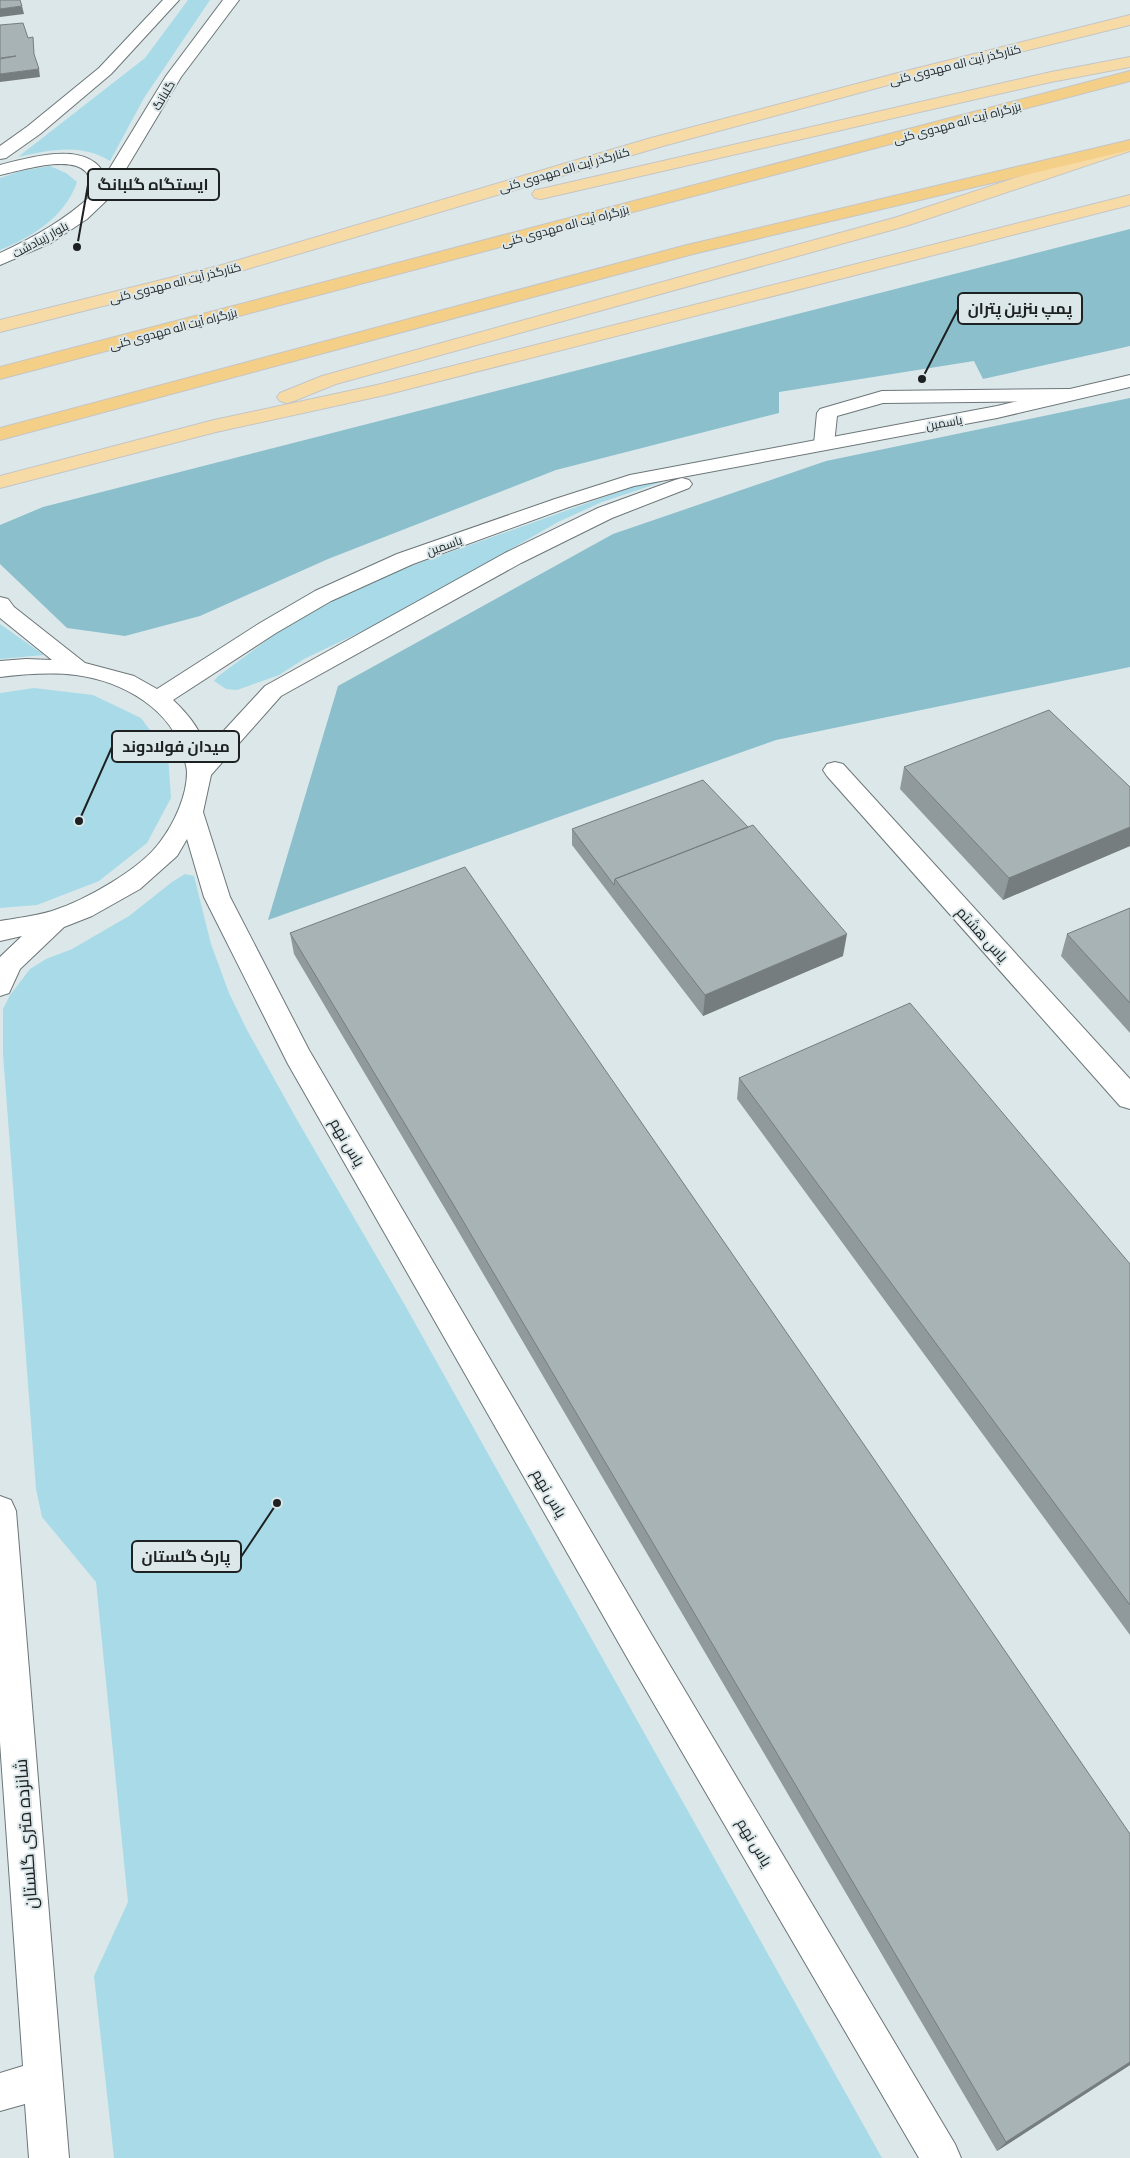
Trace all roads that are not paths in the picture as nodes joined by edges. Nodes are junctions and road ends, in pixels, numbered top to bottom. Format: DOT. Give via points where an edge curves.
graph roads {
  1 [pos="172,0"];
  2 [pos="231,0"];
  3 [pos="1130,20"];
  4 [pos="1130,62"];
  5 [pos="1130,76"];
  6 [pos="1130,145"];
  7 [pos="0,154"];
  8 [pos="0,170"];
  9 [pos="102,195"];
  10 [pos="1130,200"];
  11 [pos="0,260"];
  12 [pos="228,269"];
  13 [pos="0,326"];
  14 [pos="0,373"];
  15 [pos="1130,381"];
  16 [pos="1068,395"];
  17 [pos="214,426"];
  18 [pos="0,434"];
  19 [pos="824,444"];
  20 [pos="756,456"];
  21 [pos="0,482"];
  22 [pos="0,604"];
  23 [pos="77,668"];
  24 [pos="0,669"];
  25 [pos="158,699"];
  26 [pos="836,770"];
  27 [pos="199,772"];
  28 [pos="191,812"];
  29 [pos="55,920"];
  30 [pos="0,931"];
  31 [pos="0,986"];
  32 [pos="1130,1098"];
  33 [pos="0,1511"];
  34 [pos="44,2080"];
  35 [pos="0,2092"];
  36 [pos="50,2158"];
  37 [pos="941,2158"];
  1 -- 7 [label="street" via="105,71"];
  2 -- 9 [label="street, گلبانگ" via="174,76"];
  3 -- 12 [label="main road, کنارگذر آیت اله مهدوی کنی" via="657,142"];
  4 -- 12 [label="main road" via="1041,79 666,164"];
  5 -- 14 [label="highway, بزرگراه آیت اله مهدوی کنی"];
  6 -- 17 [label="main road" via="900,222 329,380"];
  6 -- 18 [label="highway" via="689,250"];
  8 -- 9 [label="street" via="41,160 82,162 93,169"];
  9 -- 11 [label="street, بلوار زیبادشت" via="81,215 45,239"];
  10 -- 17 [label="main road" via="378,390"];
  12 -- 13 [label="main road, کنارگذر آیت اله مهدوی کنی"];
  15 -- 16 [label="street, یاسمین"];
  16 -- 19 [label="street, یاسمین" via="997,412"];
  16 -- 19 [label="street" via="882,397 827,413"];
  17 -- 21 [label="main road"];
  19 -- 20 [label="street, یاسمین"];
  20 -- 25 [label="street, یاسمین" via="630,481 405,559 323,596"];
  20 -- 27 [label="street, یاسمین" via="605,513 513,558 273,691"];
  22 -- 23 [label="street"];
  23 -- 24 [label="street" via="26,666"];
  23 -- 25 [label="street" via="126,681"];
  25 -- 27 [label="street" via="174,714 192,741"];
  26 -- 32 [label="street, یاس هشتم"];
  27 -- 28 [label="street"];
  28 -- 29 [label="street" via="168,850 131,883"];
  28 -- 37 [label="street, یاس نهم" via="217,897 298,1056 641,1650"];
  29 -- 30 [label="street"];
  29 -- 31 [label="street" via="9,964"];
  33 -- 34 [label="street, شانزده متری گلستان"];
  34 -- 35 [label="street"];
  34 -- 36 [label="street, شانزده متری گلستان"];
}
